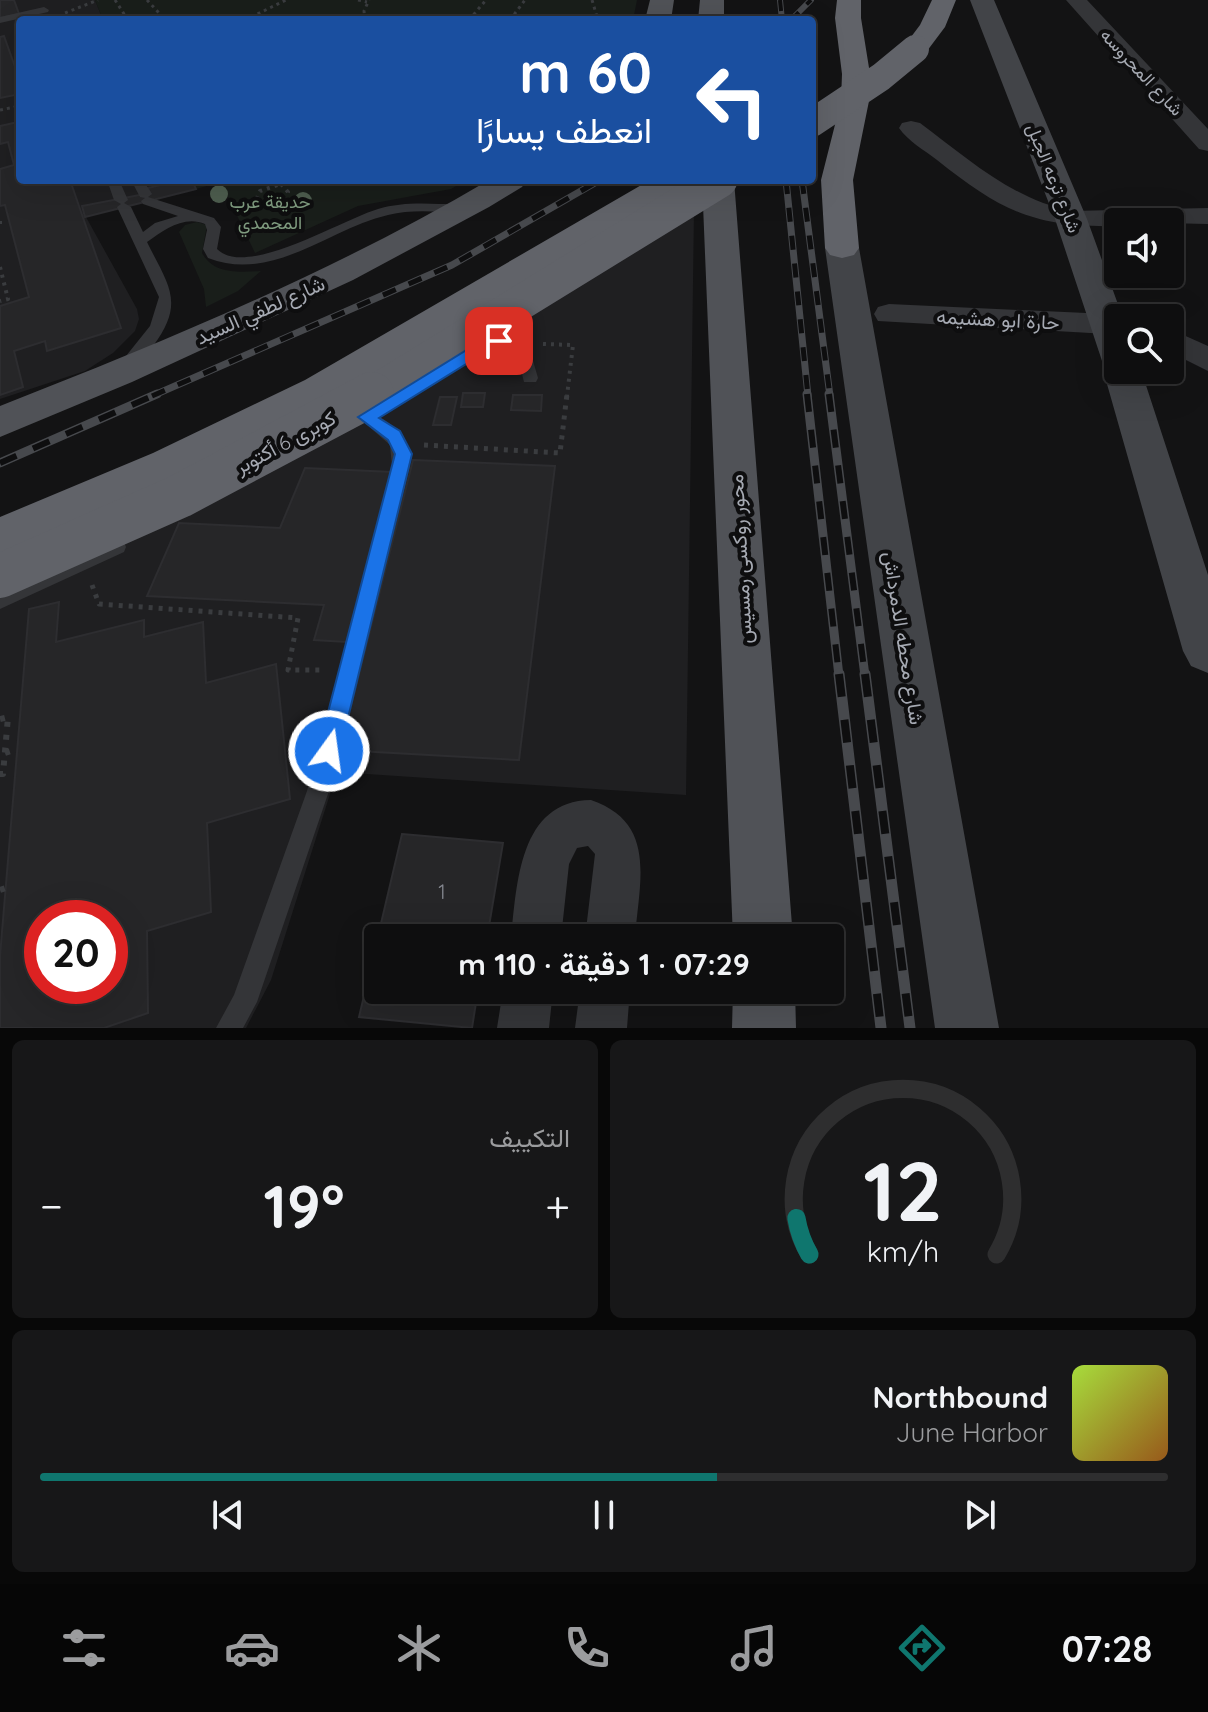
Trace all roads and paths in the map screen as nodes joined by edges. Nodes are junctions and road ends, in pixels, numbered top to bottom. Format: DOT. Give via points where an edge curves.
graph roads {
  1 [pos="98,0"];
  2 [pos="147,0"];
  3 [pos="286,0"];
  4 [pos="358,0"];
  5 [pos="486,0"];
  6 [pos="849,0"];
  7 [pos="944,0"];
  8 [pos="982,0"];
  9 [pos="1076,0"];
  10 [pos="368,1"];
  11 [pos="43,13"];
  12 [pos="156,16"];
  13 [pos="253,16"];
  14 [pos="472,16"];
  15 [pos="897,30"];
  16 [pos="816,92"];
  17 [pos="816,120"];
  18 [pos="911,128"];
  19 [pos="1208,144"];
  20 [pos="115,184"];
  21 [pos="139,184"];
  22 [pos="278,184"];
  23 [pos="284,184"];
  24 [pos="505,184"];
  25 [pos="665,184"];
  26 [pos="712,184"];
  27 [pos="719,184"];
  28 [pos="464,209"];
  29 [pos="200,216"];
  30 [pos="1208,216"];
  31 [pos="1071,219"];
  32 [pos="0,221"];
  33 [pos="0,228"];
  34 [pos="140,241"];
  35 [pos="842,248"];
  36 [pos="0,267"];
  37 [pos="0,301"];
  38 [pos="1108,304"];
  39 [pos="889,314"];
  40 [pos="1104,315"];
  41 [pos="514,343"];
  42 [pos="1184,347"];
  43 [pos="1208,360"];
  44 [pos="119,374"];
  45 [pos="530,378"];
  46 [pos="1126,384"];
  47 [pos="366,417"];
  48 [pos="0,422"];
  49 [pos="400,444"];
  50 [pos="155,527"];
  51 [pos="0,536"];
  52 [pos="127,542"];
  53 [pos="84,564"];
  54 [pos="0,576"];
  55 [pos="0,601"];
  56 [pos="1208,651"];
  57 [pos="350,670"];
  58 [pos="0,719"];
  59 [pos="17,749"];
  60 [pos="5,753"];
  61 [pos="0,774"];
  62 [pos="538,924"];
  63 [pos="611,924"];
  64 [pos="762,924"];
  65 [pos="526,1004"];
  66 [pos="604,1004"];
  67 [pos="764,1004"];
  68 [pos="229,1028"];
  69 [pos="523,1028"];
  70 [pos="601,1028"];
  71 [pos="764,1028"];
  72 [pos="967,1028"];
  1 -- 11 [label="path"];
  2 -- 12 [label="path" via="159,13"];
  3 -- 13 [label="path"];
  4 -- 10 [label="path"];
  5 -- 14 [label="path"];
  6 -- 35 [label="highway" via="856,74 837,180"];
  7 -- 17 [label="highway, bridge" via="915,49"];
  8 -- 31 [label="main road, شارع ترعه الجبل"];
  9 -- 19 [label="street, شارع المحروسه"];
  15 -- 16 [label="highway"];
  18 -- 31 [label="street" via="1003,197"];
  20 -- 34 [label="lane"];
  21 -- 29 [label="lane" via="146,198 165,211"];
  22 -- 23 [label="path" via="260,191 260,203 283,200 288,189"];
  24 -- 28 [label="main road, شارع لطفي السيد"];
  25 -- 51 [label="highway, كوبرى 6 أكتوبر" via="280,410"];
  26 -- 54 [label="highway, كوبرى 6 أكتوبر, bridge" via="328,420 134,518"];
  27 -- 64 [label="main road, محور روكسى رمسيس"];
  28 -- 29 [label="lane" via="407,207 382,212 268,257 238,263 213,255 214,225"];
  28 -- 44 [label="main road, شارع لطفي السيد" via="332,277"];
  29 -- 34 [label="lane" via="173,221"];
  30 -- 31 [label="street"];
  31 -- 38 [label="main road, شارع ترعه الجبل"];
  32 -- 33 [label="path"];
  34 -- 44 [label="lane" via="166,297 165,310 154,335"];
  35 -- 72 [label="main road, شارع محطه الدمرداش"];
  36 -- 37 [label="path" via="8,299"];
  39 -- 40 [label="street, حارة ابو هشيمه"];
  41 -- 45 [label="lane" via="524,351"];
  41 -- 47 [label="lane" via="490,343"];
  41 -- 49 [label="path" via="573,345 560,453"];
  42 -- 43 [label="street"];
  44 -- 48 [label="main road, شارع لطفي السيد"];
  46 -- 56 [label="main road"];
  47 -- 49 [label="lane"];
  47 -- 50 [label="lane"];
  49 -- 57 [label="lane" via="401,466"];
  52 -- 53 [label="lane"];
  53 -- 55 [label="lane"];
  53 -- 57 [label="path" via="99,604 298,618 288,670"];
  57 -- 68 [label="lane" via="305,833 244,1002"];
  58 -- 60 [label="path" via="8,717"];
  59 -- 60 [label="path"];
  60 -- 61 [label="path"];
  62 -- 63 [label="street" via="548,849 560,831 581,823 601,828 616,844"];
  65 -- 69 [label="street"];
  66 -- 70 [label="street"];
  67 -- 71 [label="main road"];
}
